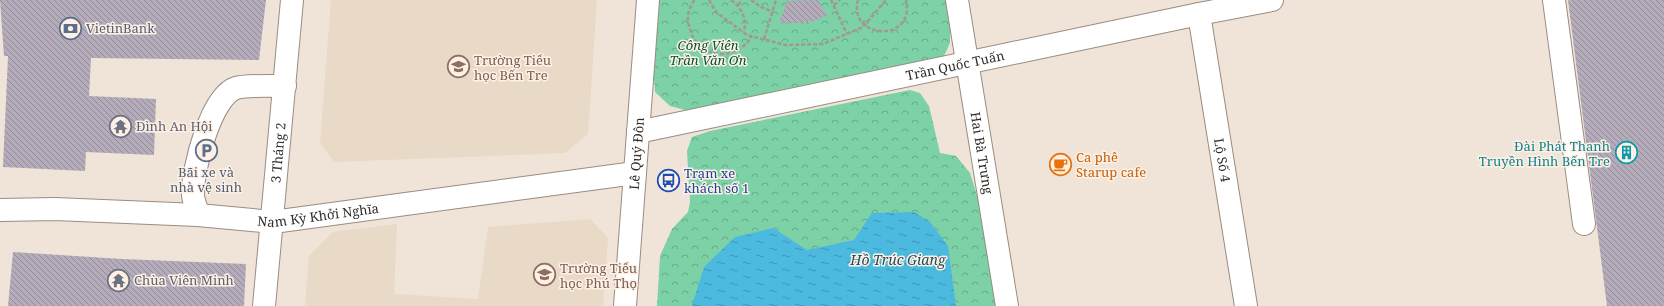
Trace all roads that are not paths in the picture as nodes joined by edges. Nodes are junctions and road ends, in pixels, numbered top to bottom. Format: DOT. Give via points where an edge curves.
graph roads {
  1 [pos="292,0"];
  2 [pos="648,0"];
  3 [pos="957,0"];
  4 [pos="1272,0"];
  5 [pos="1554,0"];
  6 [pos="1199,14"];
  7 [pos="967,63"];
  8 [pos="285,86"];
  9 [pos="638,132"];
  10 [pos="635,173"];
  11 [pos="0,210"];
  12 [pos="198,216"];
  13 [pos="272,222"];
  14 [pos="1584,224"];
  15 [pos="264,306"];
  16 [pos="625,306"];
  17 [pos="1008,306"];
  18 [pos="1246,306"];
  1 -- 8 [label="street, 3 Tháng 2"];
  2 -- 9 [label="street, Lê Quý Đôn"];
  3 -- 7 [label="street, Hai Bà Trưng"];
  4 -- 6 [label="street, Trần Quốc Tuấn"];
  5 -- 14 [label="street"];
  6 -- 7 [label="street, Trần Quốc Tuấn"];
  6 -- 18 [label="street, Lộ Số 4"];
  7 -- 9 [label="street, Trần Quốc Tuấn"];
  7 -- 17 [label="street, Hai Bà Trưng"];
  8 -- 12 [label="street" via="236,88 224,97 212,116 200,148 192,193"];
  8 -- 13 [label="street, 3 Tháng 2"];
  9 -- 10 [label="street, Lê Quý Đôn"];
  10 -- 13 [label="street, Nam Kỳ Khởi Nghĩa"];
  10 -- 16 [label="street, Lê Quý Đôn"];
  11 -- 12 [label="street, Nam Kỳ Khởi Nghĩa"];
  12 -- 13 [label="street, Nam Kỳ Khởi Nghĩa"];
  13 -- 15 [label="street, 3 Tháng 2"];
}
